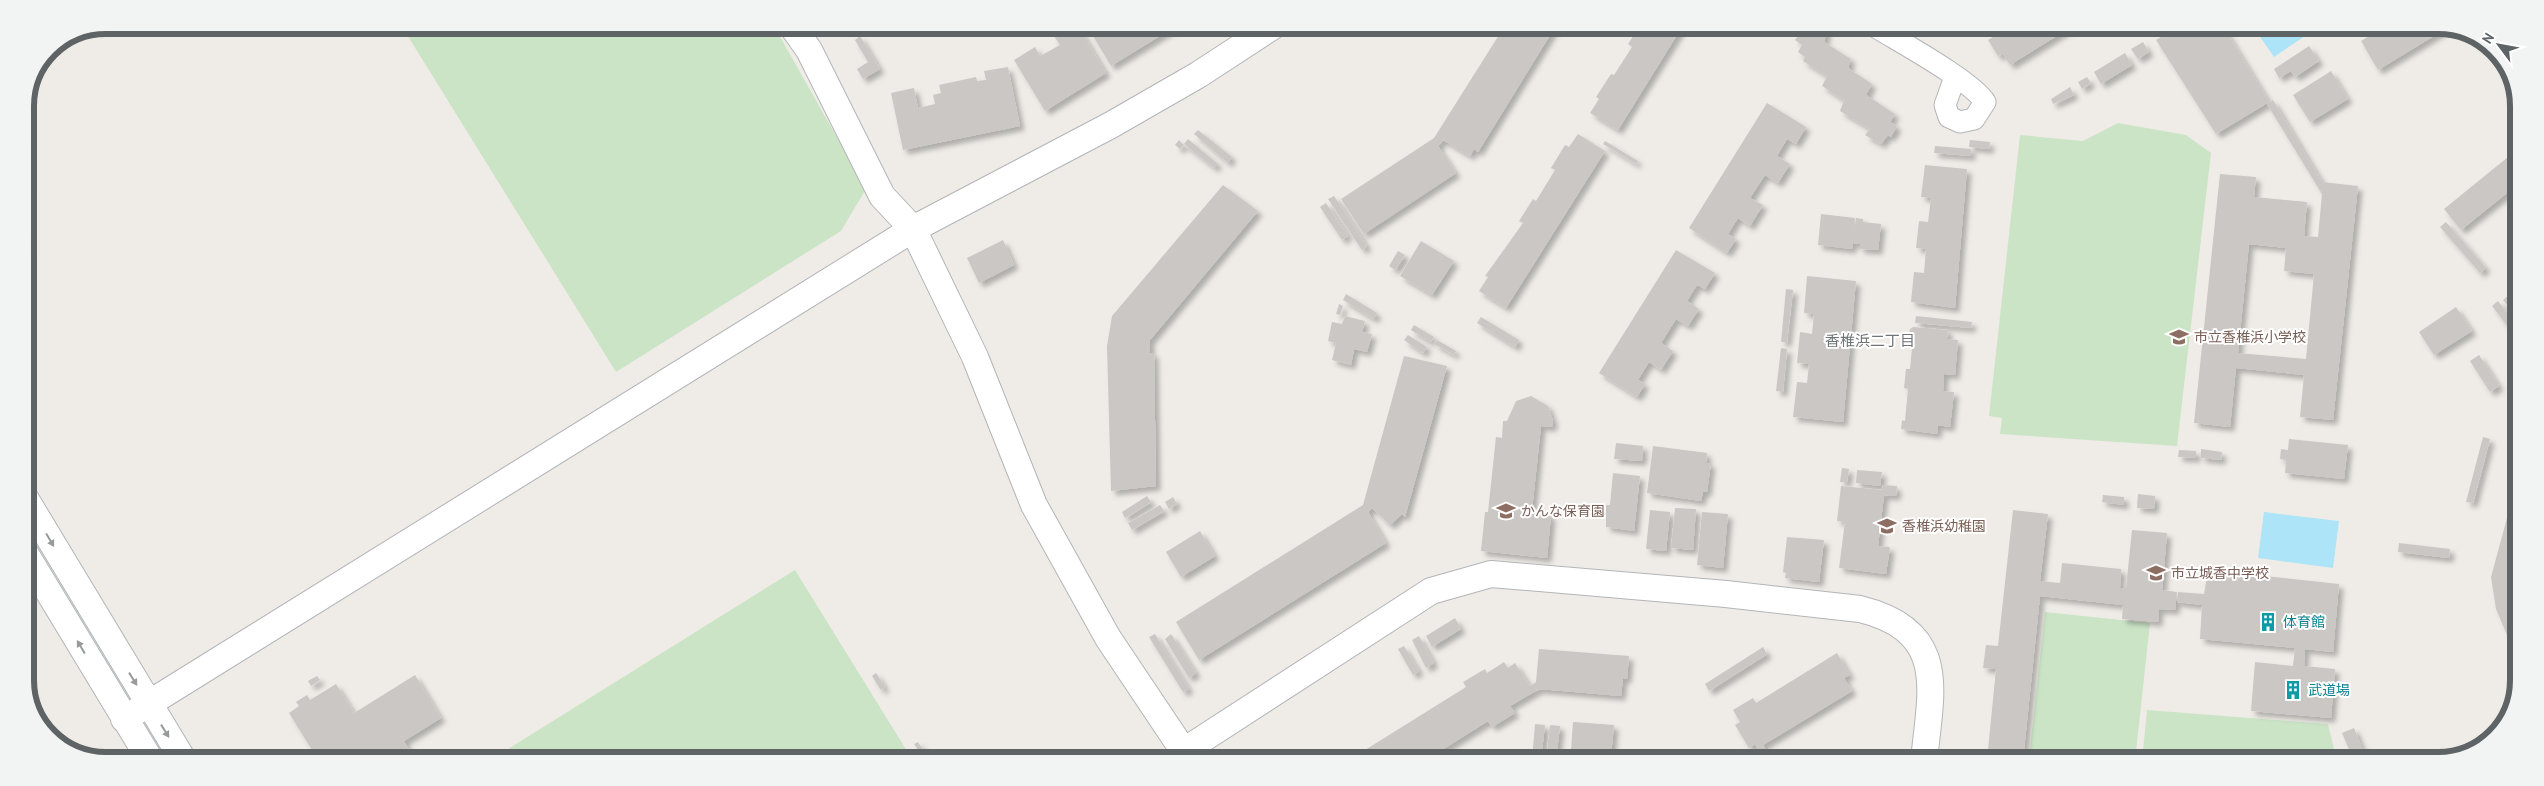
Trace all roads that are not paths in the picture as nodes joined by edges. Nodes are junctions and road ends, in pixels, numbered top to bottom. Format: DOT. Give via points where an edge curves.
graph roads {
  1 [pos="798,34"];
  2 [pos="1261,34"];
  3 [pos="1887,34"];
  4 [pos="1955,77"];
  5 [pos="913,229"];
  6 [pos="34,513"];
  7 [pos="34,568"];
  8 [pos="148,704"];
  9 [pos="124,718"];
  10 [pos="145,752"];
  11 [pos="178,752"];
  12 [pos="1184,752"];
  13 [pos="1190,752"];
  14 [pos="1925,752"];
  1 -- 5 [label="street" via="809,50 882,196"];
  2 -- 5 [label="street" via="1112,125"];
  3 -- 4 [label="street"];
  5 -- 8 [label="street"];
  5 -- 12 [label="street" via="975,357 1034,505 1108,638"];
  6 -- 8 [label="street, one-way"];
  9 -- 7 [label="street, one-way"];
  8 -- 9 [label="street"];
  8 -- 11 [label="street, one-way"];
  9 -- 10 [label="street"];
  13 -- 14 [label="street" via="1431,591 1491,574 1726,594 1878,613 1904,628 1922,648 1927,659 1932,683"];
}
